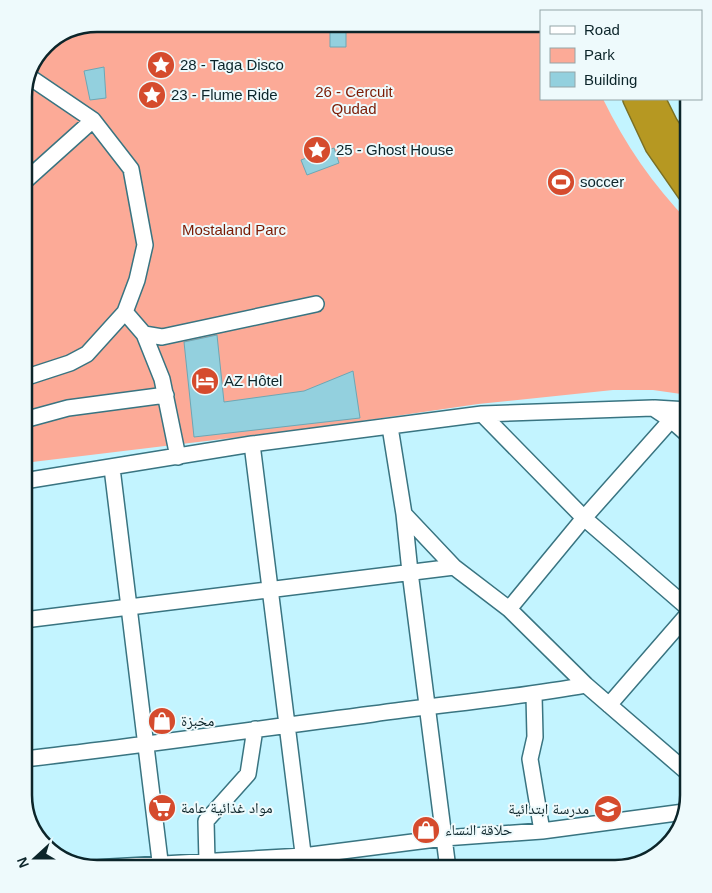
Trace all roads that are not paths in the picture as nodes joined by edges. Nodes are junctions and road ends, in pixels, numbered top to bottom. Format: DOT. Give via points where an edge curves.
graph roads {
  1 [pos="35,81"];
  2 [pos="634,100"];
  3 [pos="654,100"];
  4 [pos="93,120"];
  5 [pos="680,144"];
  6 [pos="33,174"];
  7 [pos="680,180"];
  8 [pos="316,304"];
  9 [pos="125,312"];
  10 [pos="144,334"];
  11 [pos="33,375"];
  12 [pos="166,395"];
  13 [pos="653,408"];
  14 [pos="680,410"];
  15 [pos="482,414"];
  16 [pos="33,418"];
  17 [pos="671,420"];
  18 [pos="390,427"];
  19 [pos="680,428"];
  20 [pos="252,444"];
  21 [pos="178,457"];
  22 [pos="112,468"];
  23 [pos="32,481"];
  24 [pos="404,514"];
  25 [pos="584,518"];
  26 [pos="454,567"];
  27 [pos="410,572"];
  28 [pos="269,590"];
  29 [pos="680,601"];
  30 [pos="128,607"];
  31 [pos="509,609"];
  32 [pos="32,619"];
  33 [pos="680,623"];
  34 [pos="586,685"];
  35 [pos="534,695"];
  36 [pos="428,706"];
  37 [pos="609,706"];
  38 [pos="286,725"];
  39 [pos="255,730"];
  40 [pos="145,745"];
  41 [pos="32,758"];
  42 [pos="680,767"];
  43 [pos="677,813"];
  44 [pos="542,831"];
  45 [pos="444,838"];
  46 [pos="160,860"];
  47 [pos="206,860"];
  48 [pos="304,860"];
  49 [pos="321,860"];
  50 [pos="447,860"];
  1 -- 4 [label="street"];
  2 -- 7 [label="highway" via="656,146"];
  3 -- 5 [label="highway"];
  4 -- 6 [label="street"];
  4 -- 9 [label="street" via="131,169 145,245"];
  8 -- 10 [label="street" via="162,337"];
  9 -- 10 [label="street"];
  9 -- 11 [label="street" via="87,354"];
  10 -- 12 [label="street"];
  12 -- 16 [label="street" via="68,408"];
  12 -- 21 [label="street"];
  13 -- 14 [label="street"];
  13 -- 15 [label="street"];
  13 -- 17 [label="street"];
  15 -- 18 [label="street"];
  15 -- 25 [label="street"];
  17 -- 19 [label="street"];
  17 -- 25 [label="street"];
  18 -- 20 [label="street"];
  18 -- 24 [label="street"];
  20 -- 21 [label="street"];
  20 -- 28 [label="street"];
  21 -- 22 [label="street"];
  22 -- 23 [label="street"];
  22 -- 30 [label="street"];
  24 -- 26 [label="street"];
  24 -- 27 [label="street"];
  25 -- 29 [label="street"];
  25 -- 31 [label="street"];
  26 -- 27 [label="street"];
  26 -- 31 [label="street"];
  27 -- 28 [label="street"];
  27 -- 36 [label="street"];
  28 -- 30 [label="street"];
  28 -- 38 [label="street"];
  30 -- 32 [label="street"];
  30 -- 40 [label="street"];
  31 -- 34 [label="street"];
  33 -- 37 [label="street"];
  34 -- 35 [label="street"];
  34 -- 37 [label="street"];
  35 -- 36 [label="street"];
  35 -- 44 [label="street" via="535,737 530,759"];
  36 -- 38 [label="street"];
  36 -- 45 [label="street"];
  37 -- 42 [label="street"];
  38 -- 39 [label="street"];
  38 -- 48 [label="street"];
  39 -- 40 [label="street"];
  39 -- 47 [label="street" via="248,774 206,821"];
  40 -- 41 [label="street"];
  40 -- 46 [label="street"];
  43 -- 44 [label="street"];
  44 -- 45 [label="street"];
  45 -- 49 [label="street"];
  45 -- 50 [label="street"];
}
